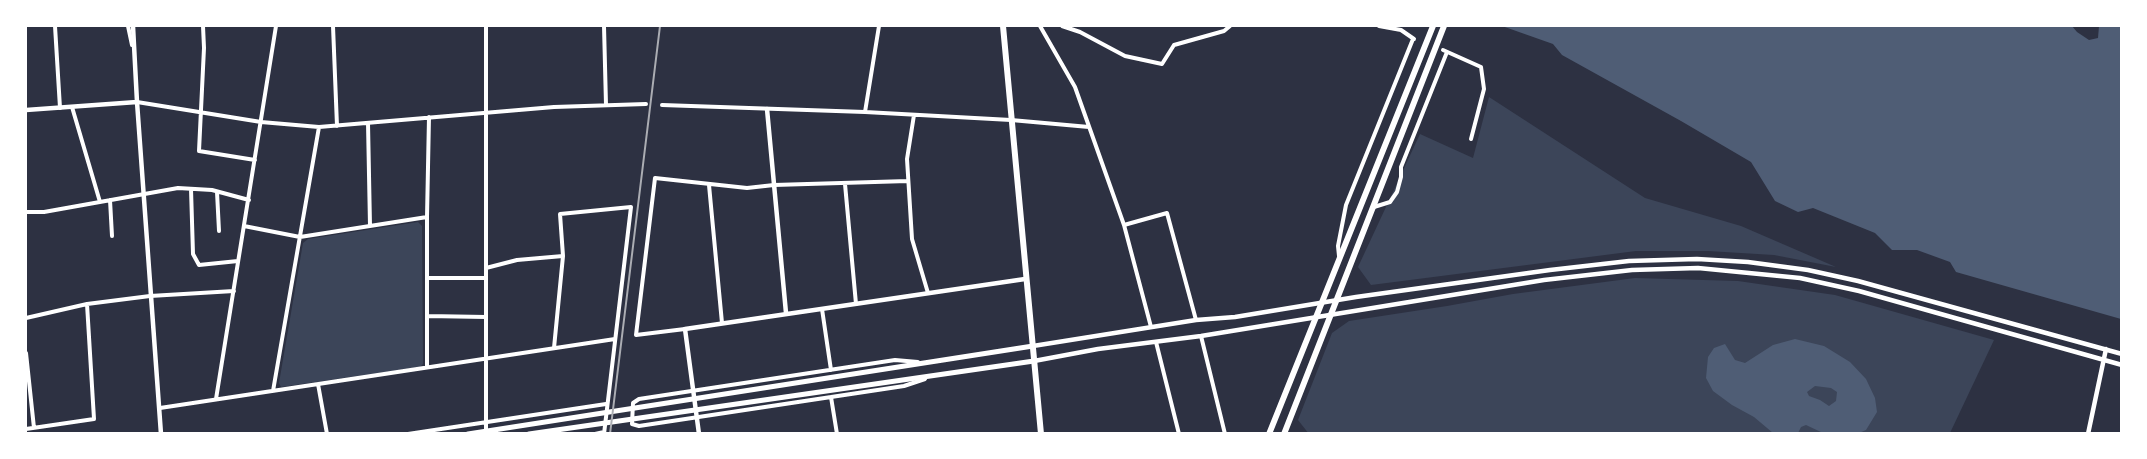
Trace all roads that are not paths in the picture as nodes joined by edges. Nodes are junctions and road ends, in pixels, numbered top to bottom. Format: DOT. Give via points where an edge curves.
graph roads {
  1 [pos="55,26"];
  2 [pos="128,26"];
  3 [pos="133,26"];
  4 [pos="203,26"];
  5 [pos="276,26"];
  6 [pos="333,26"];
  7 [pos="486,26"];
  8 [pos="604,26"];
  9 [pos="879,26"];
  10 [pos="1003,26"];
  11 [pos="1040,26"];
  12 [pos="1062,26"];
  13 [pos="1230,26"];
  14 [pos="1379,26"];
  15 [pos="1433,26"];
  16 [pos="1443,26"];
  17 [pos="1400,28"];
  18 [pos="135,58"];
  19 [pos="137,102"];
  20 [pos="646,104"];
  21 [pos="606,105"];
  22 [pos="662,105"];
  23 [pos="72,107"];
  24 [pos="60,108"];
  25 [pos="767,109"];
  26 [pos="26,110"];
  27 [pos="201,112"];
  28 [pos="865,112"];
  29 [pos="487,113"];
  30 [pos="914,115"];
  31 [pos="429,117"];
  32 [pos="1011,120"];
  33 [pos="261,122"];
  34 [pos="368,123"];
  35 [pos="337,126"];
  36 [pos="319,127"];
  37 [pos="1089,127"];
  38 [pos="1471,139"];
  39 [pos="255,160"];
  40 [pos="908,181"];
  41 [pos="774,184"];
  42 [pos="845,184"];
  43 [pos="709,185"];
  44 [pos="191,189"];
  45 [pos="217,192"];
  46 [pos="143,194"];
  47 [pos="110,200"];
  48 [pos="249,200"];
  49 [pos="100,202"];
  50 [pos="1374,207"];
  51 [pos="26,212"];
  52 [pos="427,217"];
  53 [pos="1124,225"];
  54 [pos="244,226"];
  55 [pos="370,226"];
  56 [pos="219,231"];
  57 [pos="112,236"];
  58 [pos="300,237"];
  59 [pos="563,256"];
  60 [pos="1339,260"];
  61 [pos="238,261"];
  62 [pos="1618,262"];
  63 [pos="486,268"];
  64 [pos="1619,271"];
  65 [pos="427,278"];
  66 [pos="486,278"];
  67 [pos="1025,279"];
  68 [pos="234,291"];
  69 [pos="928,293"];
  70 [pos="150,296"];
  71 [pos="1335,300"];
  72 [pos="1322,302"];
  73 [pos="87,304"];
  74 [pos="856,304"];
  75 [pos="822,308"];
  76 [pos="786,314"];
  77 [pos="1329,315"];
  78 [pos="427,316"];
  79 [pos="1316,316"];
  80 [pos="486,317"];
  81 [pos="26,318"];
  82 [pos="1196,320"];
  83 [pos="722,324"];
  84 [pos="1151,327"];
  85 [pos="685,329"];
  86 [pos="1201,336"];
  87 [pos="615,339"];
  88 [pos="1156,342"];
  89 [pos="1033,346"];
  90 [pos="554,348"];
  91 [pos="2106,349"];
  92 [pos="26,353"];
  93 [pos="2121,354"];
  94 [pos="485,358"];
  95 [pos="2104,360"];
  96 [pos="1034,361"];
  97 [pos="927,363"];
  98 [pos="2121,365"];
  99 [pos="428,367"];
  100 [pos="831,370"];
  101 [pos="934,376"];
  102 [pos="318,384"];
  103 [pos="273,391"];
  104 [pos="692,391"];
  105 [pos="831,397"];
  106 [pos="216,399"];
  107 [pos="606,404"];
  108 [pos="160,408"];
  109 [pos="696,417"];
  110 [pos="486,422"];
  111 [pos="34,428"];
  112 [pos="26,429"];
  113 [pos="604,433"];
  114 [pos="161,434"];
  115 [pos="327,434"];
  116 [pos="408,434"];
  117 [pos="468,434"];
  118 [pos="486,434"];
  119 [pos="529,434"];
  120 [pos="595,434"];
  121 [pos="699,434"];
  122 [pos="837,434"];
  123 [pos="1041,434"];
  124 [pos="1179,434"];
  125 [pos="1225,434"];
  126 [pos="1269,434"];
  127 [pos="1284,434"];
  128 [pos="2088,434"];
  1 -- 24 [label="street"];
  2 -- 18 [label="street"];
  3 -- 18 [label="street"];
  4 -- 27 [label="street"];
  5 -- 33 [label="street"];
  6 -- 35 [label="street"];
  7 -- 29 [label="street"];
  8 -- 21 [label="street"];
  9 -- 28 [label="street"];
  10 -- 32 [label="highway"];
  11 -- 37 [label="street" via="1075,87"];
  12 -- 13 [label="street" via="1125,56 1162,64 1174,45"];
  14 -- 17 [label="street"];
  15 -- 60 [label="highway"];
  16 -- 50 [label="highway"];
  17 -- 60 [label="street" via="1415,39 1346,205"];
  18 -- 19 [label="street"];
  19 -- 23 [label="street"];
  19 -- 27 [label="street"];
  19 -- 46 [label="street"];
  20 -- 21 [label="street"];
  21 -- 29 [label="street"];
  22 -- 25 [label="street"];
  23 -- 24 [label="street"];
  23 -- 49 [label="street"];
  24 -- 26 [label="street"];
  25 -- 28 [label="street"];
  25 -- 41 [label="street"];
  27 -- 33 [label="street"];
  27 -- 39 [label="street" via="198,151"];
  28 -- 30 [label="street"];
  29 -- 31 [label="street"];
  29 -- 63 [label="street"];
  30 -- 32 [label="street"];
  30 -- 40 [label="street"];
  31 -- 34 [label="street"];
  31 -- 52 [label="street"];
  32 -- 37 [label="street"];
  32 -- 67 [label="highway"];
  33 -- 36 [label="street"];
  33 -- 39 [label="street"];
  34 -- 35 [label="street"];
  34 -- 55 [label="street"];
  35 -- 36 [label="street"];
  36 -- 58 [label="street"];
  37 -- 53 [label="street"];
  38 -- 50 [label="street" via="1484,89 1481,66 1445,51 1401,167 1397,192 1390,202"];
  39 -- 48 [label="street"];
  40 -- 42 [label="street"];
  40 -- 69 [label="street" via="912,238"];
  41 -- 42 [label="street"];
  41 -- 43 [label="street" via="747,188"];
  41 -- 76 [label="street"];
  42 -- 74 [label="street"];
  43 -- 83 [label="street"];
  43 -- 85 [label="street" via="655,178 636,335"];
  44 -- 45 [label="street"];
  44 -- 46 [label="street"];
  44 -- 61 [label="street" via="193,254 199,265"];
  45 -- 48 [label="street"];
  45 -- 56 [label="street"];
  46 -- 47 [label="street"];
  46 -- 70 [label="street"];
  47 -- 49 [label="street"];
  47 -- 57 [label="street"];
  48 -- 54 [label="street"];
  49 -- 51 [label="street"];
  50 -- 71 [label="highway"];
  52 -- 55 [label="street"];
  52 -- 65 [label="street"];
  53 -- 82 [label="street" via="1167,213"];
  53 -- 84 [label="street"];
  54 -- 58 [label="street"];
  54 -- 61 [label="street"];
  55 -- 58 [label="street"];
  58 -- 103 [label="street"];
  59 -- 63 [label="street" via="517,260"];
  59 -- 87 [label="street" via="560,214 631,207"];
  59 -- 90 [label="street"];
  60 -- 72 [label="highway"];
  61 -- 68 [label="street"];
  62 -- 64 [label="street"];
  62 -- 71 [label="street"];
  62 -- 91 [label="street" via="1697,259 1808,270"];
  63 -- 66 [label="street"];
  64 -- 77 [label="street"];
  64 -- 95 [label="street" via="1698,268 1800,278"];
  65 -- 66 [label="street"];
  65 -- 78 [label="street"];
  66 -- 80 [label="street"];
  67 -- 69 [label="street"];
  67 -- 89 [label="highway"];
  68 -- 70 [label="street"];
  68 -- 106 [label="street"];
  69 -- 74 [label="street"];
  70 -- 73 [label="street"];
  70 -- 108 [label="street"];
  71 -- 72 [label="street"];
  71 -- 77 [label="highway"];
  72 -- 79 [label="highway"];
  72 -- 82 [label="street"];
  73 -- 81 [label="street"];
  73 -- 111 [label="street" via="94,419"];
  74 -- 75 [label="street"];
  75 -- 76 [label="street"];
  75 -- 100 [label="street"];
  76 -- 83 [label="street"];
  77 -- 79 [label="street"];
  77 -- 127 [label="highway"];
  78 -- 80 [label="street"];
  78 -- 99 [label="street"];
  79 -- 86 [label="street"];
  79 -- 126 [label="highway"];
  80 -- 94 [label="street"];
  82 -- 84 [label="street"];
  83 -- 85 [label="street"];
  84 -- 89 [label="street"];
  85 -- 104 [label="street"];
  86 -- 88 [label="street"];
  86 -- 125 [label="street"];
  87 -- 90 [label="street"];
  87 -- 107 [label="street"];
  88 -- 96 [label="street"];
  88 -- 124 [label="street"];
  89 -- 96 [label="highway"];
  89 -- 97 [label="main road"];
  90 -- 94 [label="street"];
  91 -- 93 [label="street"];
  91 -- 95 [label="street"];
  92 -- 111 [label="street"];
  94 -- 99 [label="street"];
  94 -- 110 [label="street"];
  95 -- 98 [label="street"];
  95 -- 128 [label="street"];
  96 -- 101 [label="main road"];
  96 -- 123 [label="highway"];
  97 -- 100 [label="street" via="895,360"];
  97 -- 117 [label="main road"];
  99 -- 102 [label="street"];
  100 -- 104 [label="street"];
  101 -- 105 [label="street" via="904,386"];
  101 -- 119 [label="main road"];
  102 -- 103 [label="street"];
  102 -- 115 [label="street"];
  103 -- 106 [label="street"];
  104 -- 109 [label="street"];
  104 -- 109 [label="street" via="639,399 633,403 632,424"];
  105 -- 109 [label="street"];
  105 -- 122 [label="street"];
  106 -- 108 [label="street"];
  107 -- 110 [label="street"];
  107 -- 113 [label="street"];
  108 -- 114 [label="street"];
  109 -- 121 [label="street"];
  110 -- 116 [label="street"];
  110 -- 118 [label="street"];
  111 -- 112 [label="street"];
  113 -- 120 [label="street"];
}
